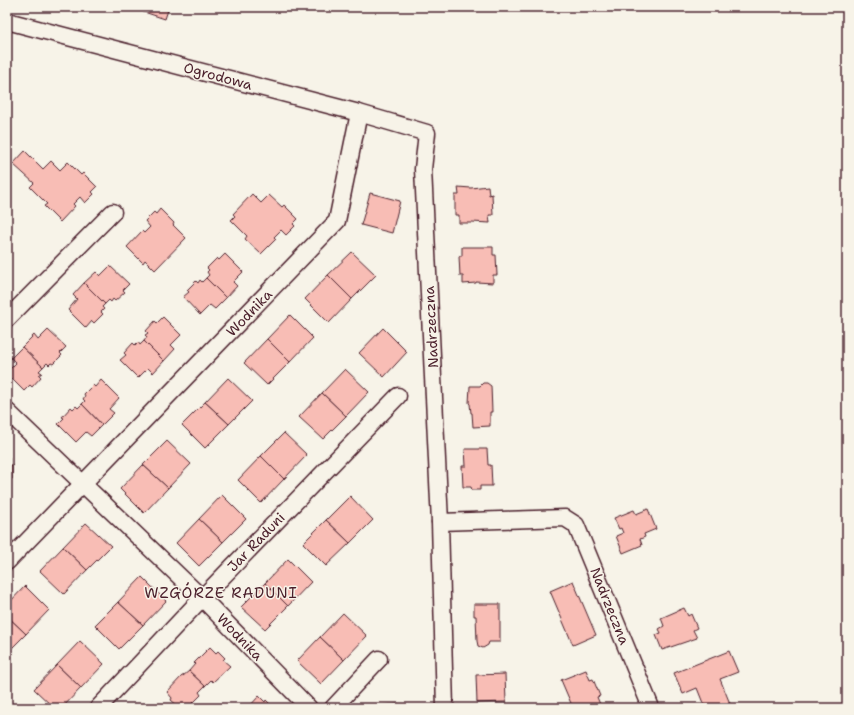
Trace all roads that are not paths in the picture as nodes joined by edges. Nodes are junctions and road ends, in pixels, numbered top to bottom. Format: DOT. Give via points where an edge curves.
graph roads {
  1 [pos="7,21"];
  2 [pos="359,113"];
  3 [pos="428,133"];
  4 [pos="113,212"];
  5 [pos="7,319"];
  6 [pos="398,396"];
  7 [pos="7,411"];
  8 [pos="83,484"];
  9 [pos="440,522"];
  10 [pos="7,562"];
  11 [pos="202,598"];
  12 [pos="379,659"];
  13 [pos="650,705"];
  14 [pos="98,708"];
  15 [pos="309,708"];
  16 [pos="333,708"];
  17 [pos="446,708"];
  1 -- 2 [label="street, Ogrodowa"];
  2 -- 3 [label="street, Ogrodowa"];
  2 -- 8 [label="street, Wodnika" via="337,221"];
  3 -- 9 [label="street, Nadrzeczna" via="423,169"];
  4 -- 5 [label="street"];
  6 -- 11 [label="street, Jar Raduni"];
  7 -- 8 [label="street, Wodnika"];
  8 -- 10 [label="street, Wodnika"];
  8 -- 11 [label="street, Wodnika"];
  9 -- 13 [label="street, Nadrzeczna" via="565,518 576,525"];
  9 -- 17 [label="street, Nadrzeczna"];
  11 -- 14 [label="street, Jar Raduni"];
  11 -- 15 [label="street, Wodnika"];
  12 -- 16 [label="street"];
}
